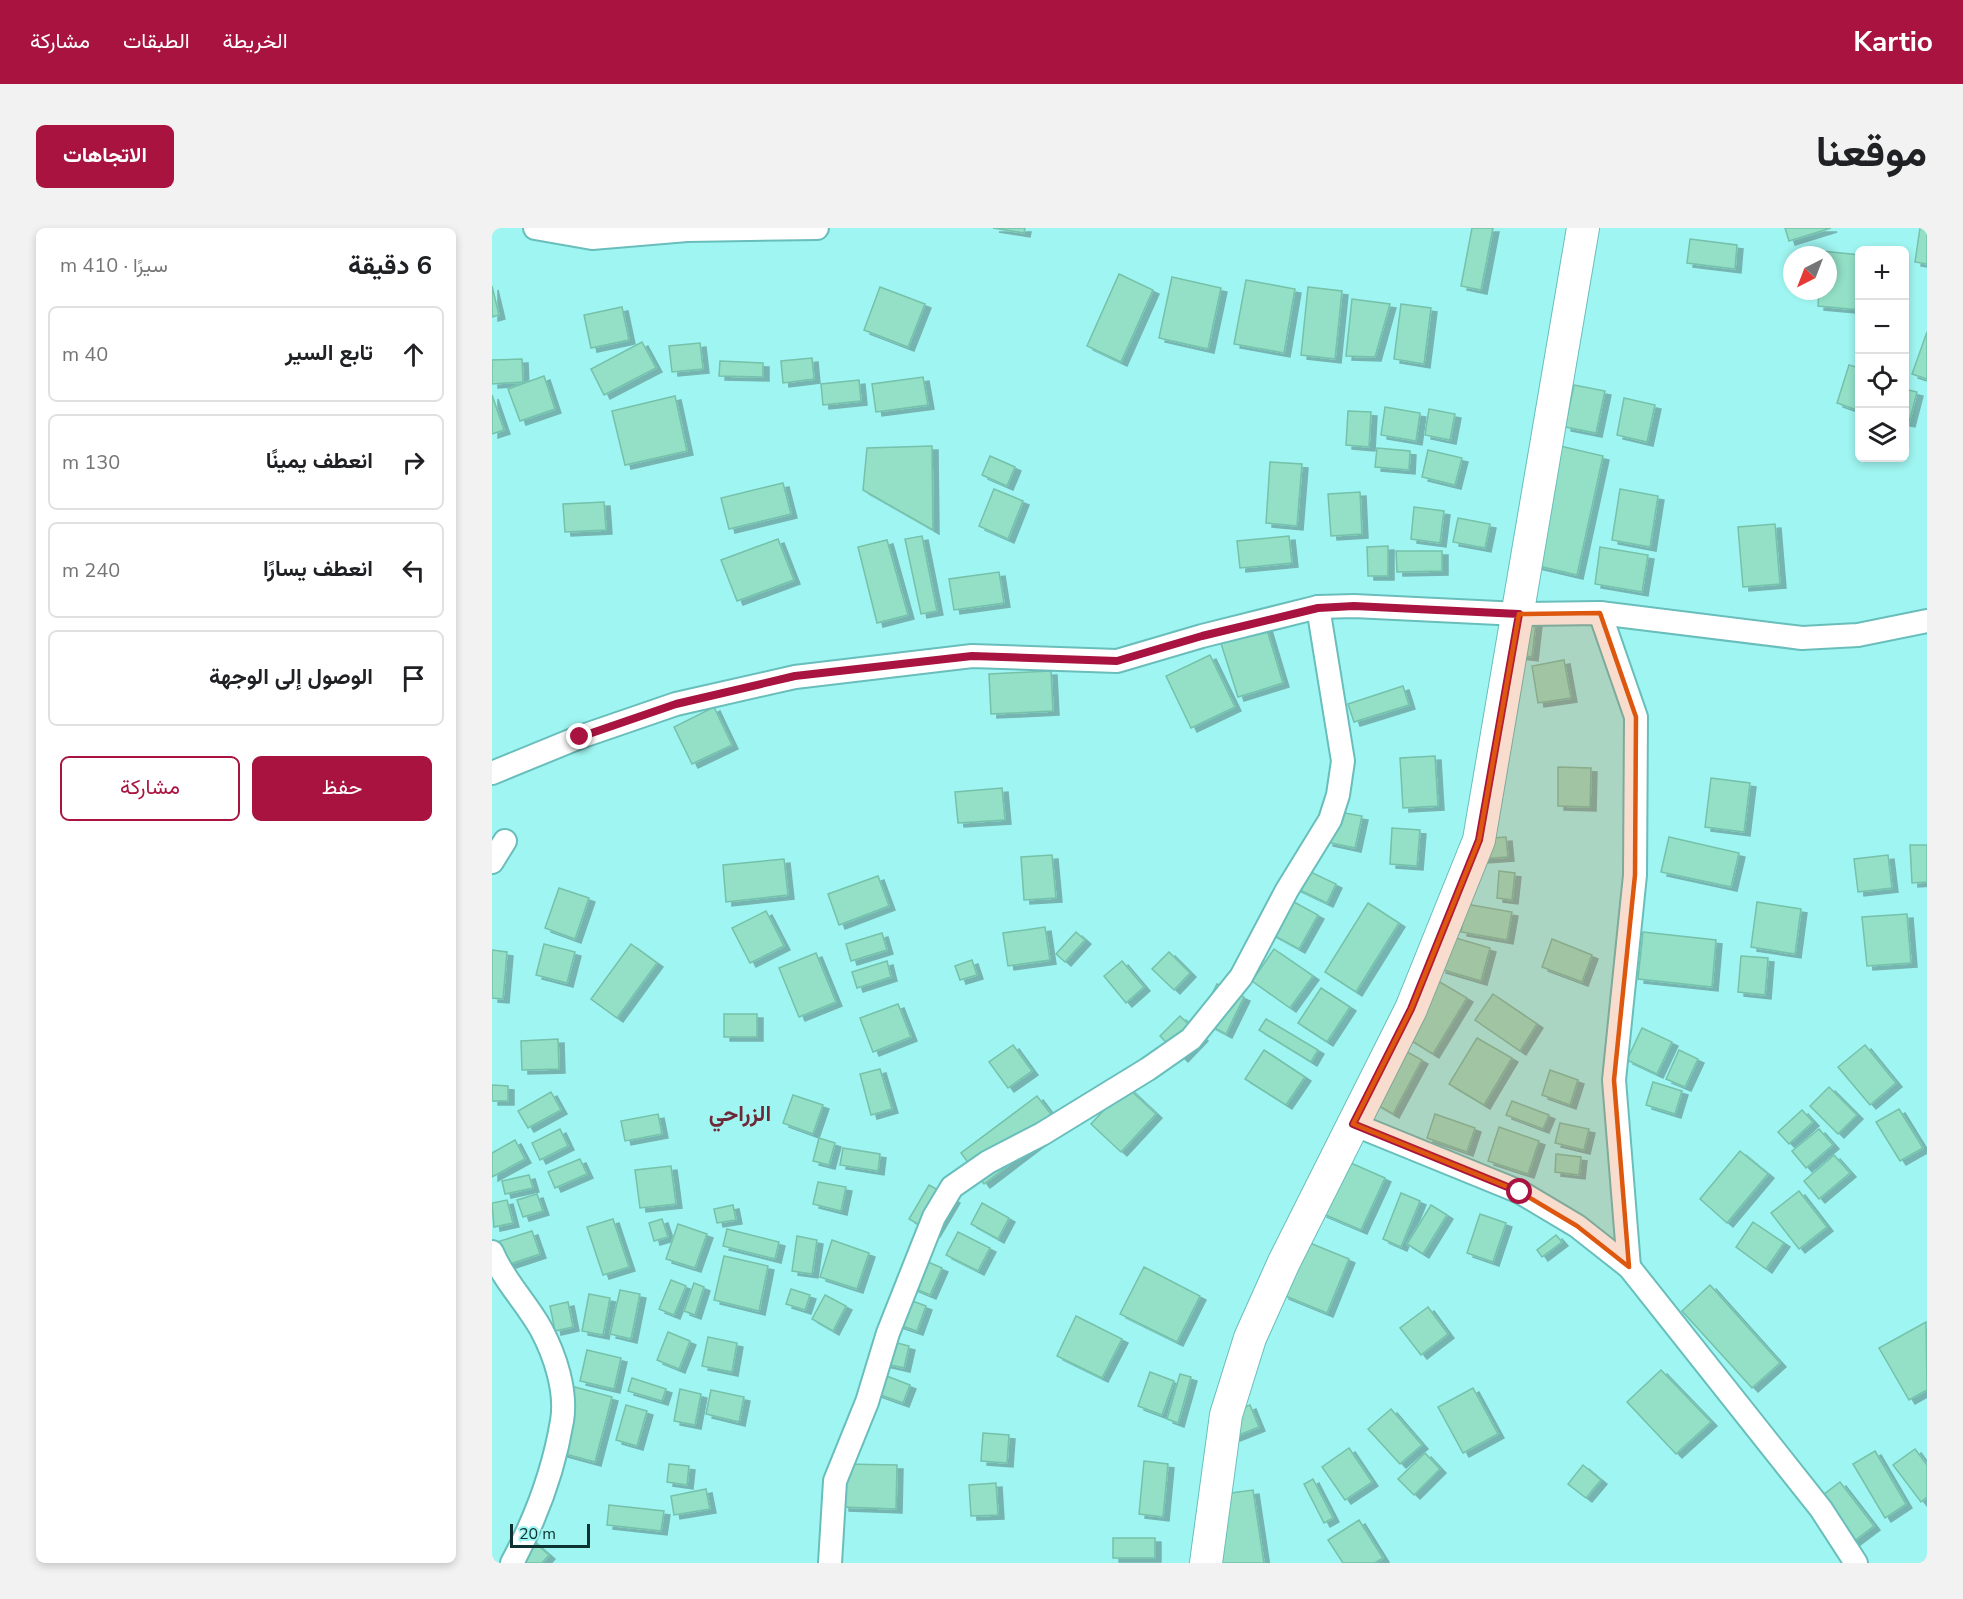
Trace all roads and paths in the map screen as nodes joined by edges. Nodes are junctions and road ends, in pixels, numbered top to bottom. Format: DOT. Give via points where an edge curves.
graph roads {
  1 [pos="536,228"];
  2 [pos="817,228"];
  3 [pos="1583,228"];
  4 [pos="1318,608"];
  5 [pos="1600,613"];
  6 [pos="1519,614"];
  7 [pos="1927,621"];
  8 [pos="492,773"];
  9 [pos="505,841"];
  10 [pos="492,862"];
  11 [pos="1353,1124"];
  12 [pos="492,1252"];
  13 [pos="1629,1267"];
  14 [pos="512,1563"];
  15 [pos="830,1563"];
  16 [pos="1206,1563"];
  17 [pos="1856,1563"];
  1 -- 2 [label="street" via="592,238 687,230"];
  3 -- 6 [label="street"];
  4 -- 6 [label="street" via="1354,606"];
  4 -- 8 [label="street" via="1117,661 972,656 795,676 676,704"];
  4 -- 15 [label="street" via="1343,761 1330,820 1241,977 1191,1039 952,1187 934,1217 838,1473"];
  5 -- 6 [label="street"];
  5 -- 7 [label="street" via="1803,638 1858,635"];
  5 -- 13 [label="street" via="1636,717 1635,875 1614,1080"];
  6 -- 11 [label="street" via="1479,840 1411,1009"];
  9 -- 10 [label="street"];
  11 -- 13 [label="street" via="1520,1192 1577,1226"];
  11 -- 16 [label="street" via="1250,1338 1226,1415"];
  12 -- 14 [label="street" via="550,1348 562,1396 562,1420 543,1489 527,1536"];
  13 -- 17 [label="street" via="1821,1509"];
}
